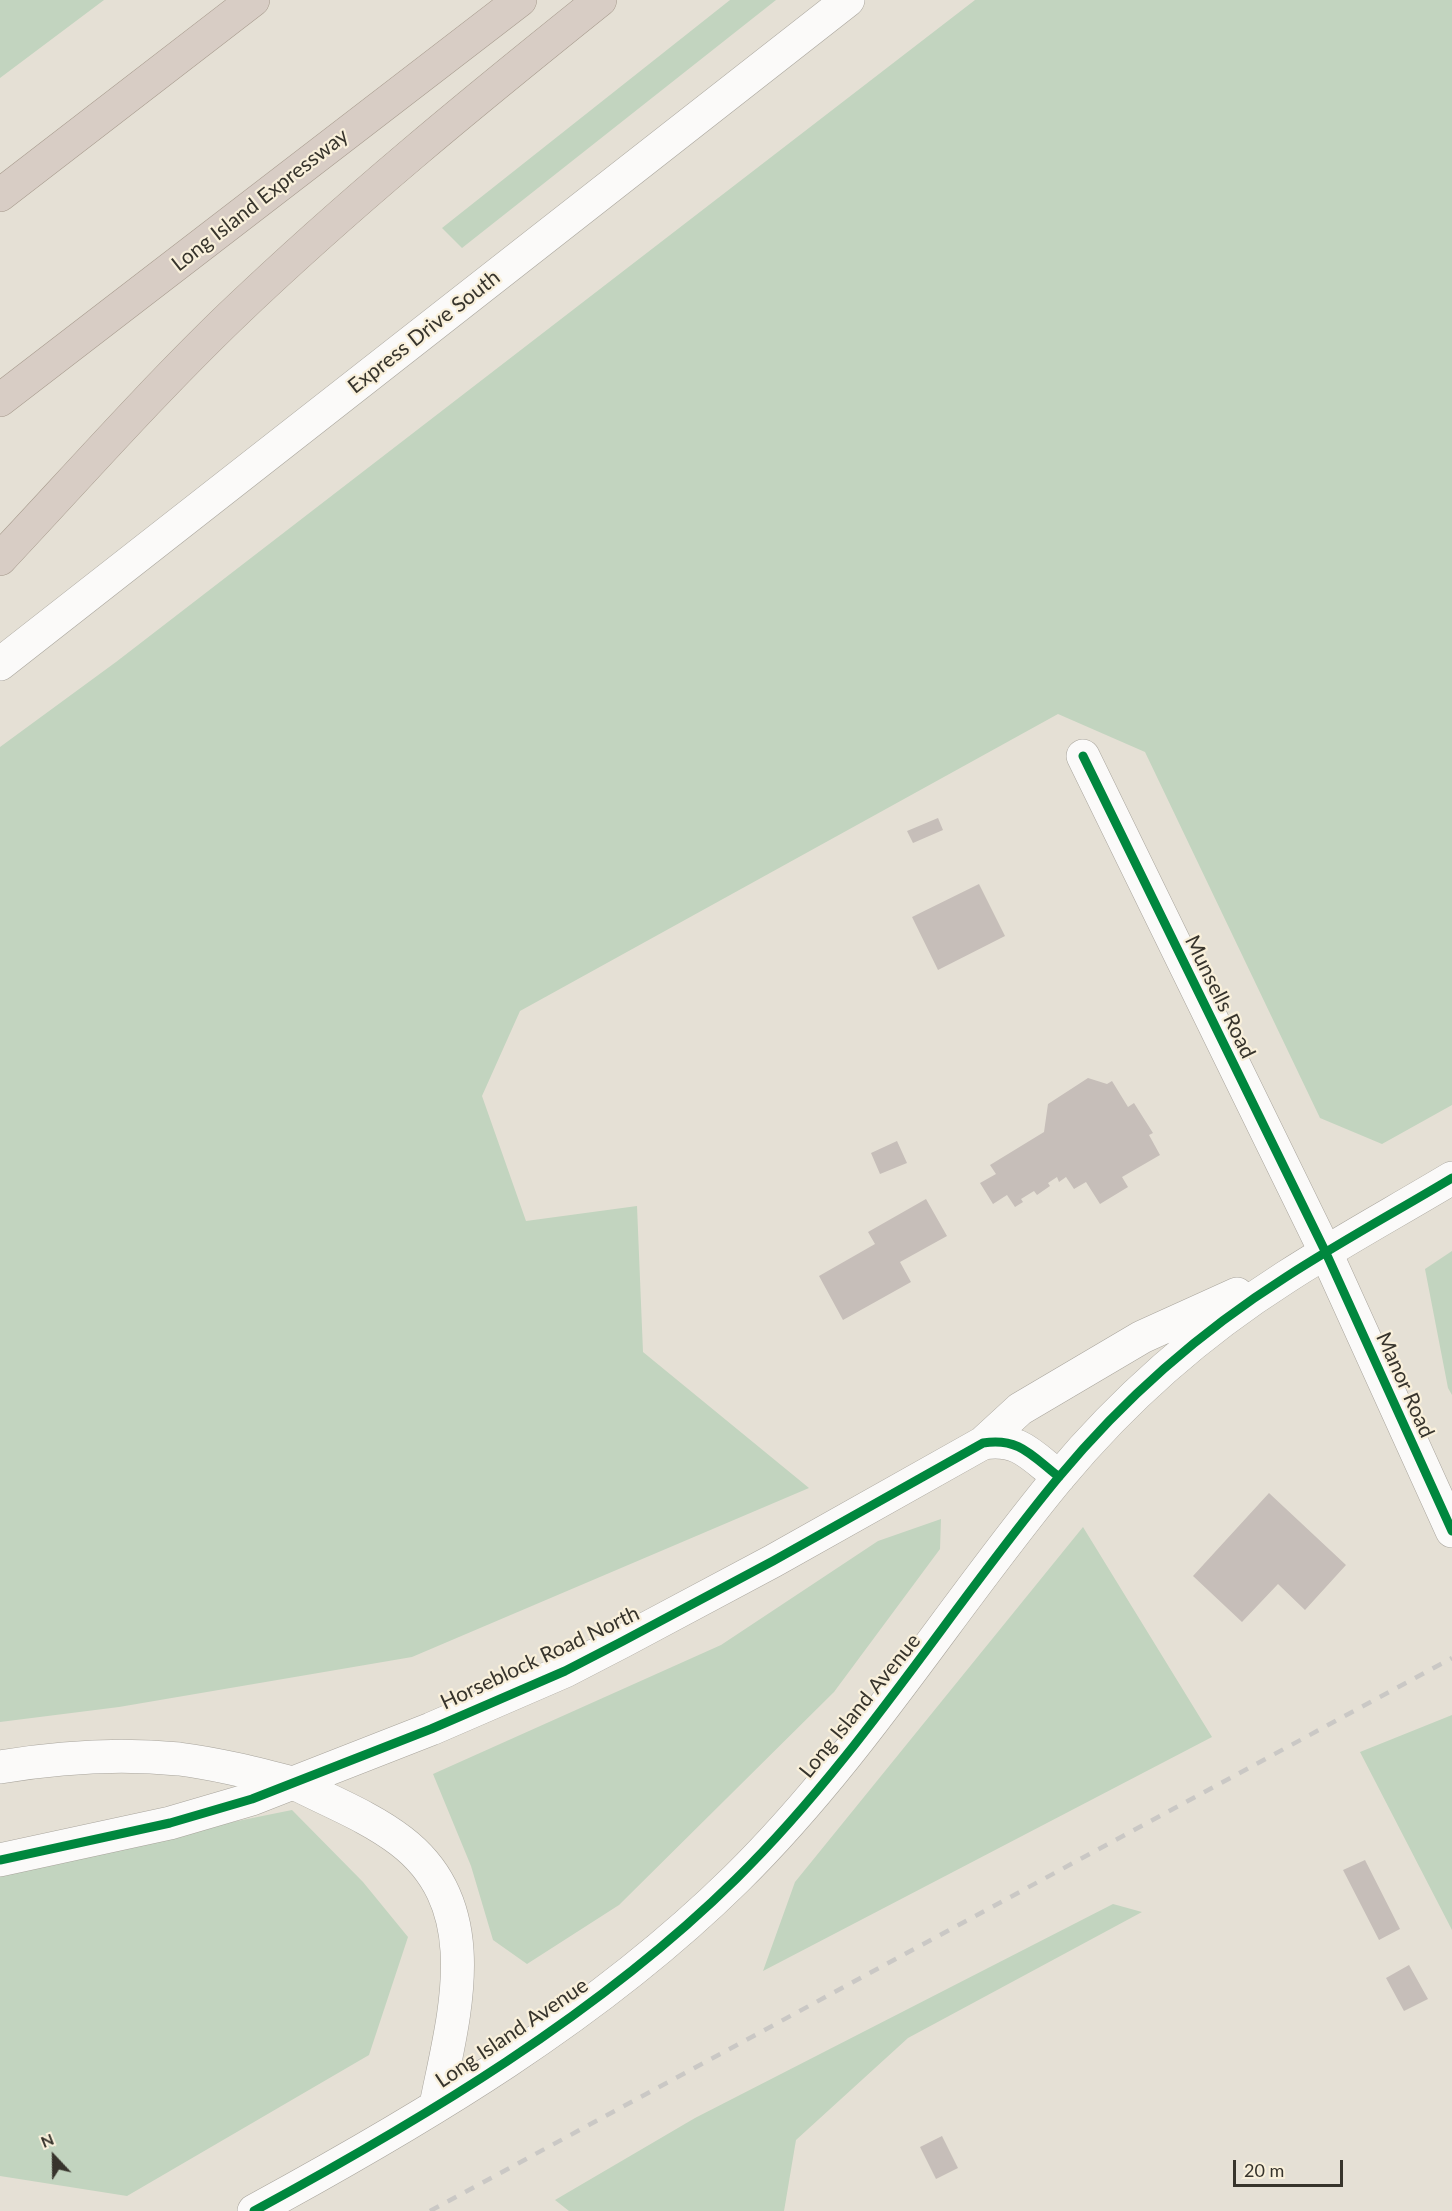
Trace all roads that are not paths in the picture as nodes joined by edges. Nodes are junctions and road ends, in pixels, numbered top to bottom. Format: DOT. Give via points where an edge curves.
graph roads {
  1 [pos="253,0"];
  2 [pos="520,0"];
  3 [pos="600,0"];
  4 [pos="848,0"];
  5 [pos="0,195"];
  6 [pos="0,400"];
  7 [pos="0,560"];
  8 [pos="0,664"];
  9 [pos="1083,756"];
  10 [pos="1452,1178"];
  11 [pos="1326,1253"];
  12 [pos="982,1443"];
  13 [pos="1059,1477"];
  14 [pos="1452,1531"];
  15 [pos="0,1767"];
  16 [pos="296,1784"];
  17 [pos="0,1860"];
  18 [pos="436,2106"];
  19 [pos="254,2211"];
  1 -- 5 [label="highway"];
  2 -- 6 [label="highway, Long Island Expressway"];
  3 -- 7 [label="highway" via="462,111 293,258 165,384"];
  4 -- 8 [label="street, Express Drive South"];
  9 -- 11 [label="street, Munsells Road"];
  10 -- 11 [label="street, Long Island Avenue"];
  11 -- 12 [label="street, Horseblock Road North" via="1142,1337 1020,1409"];
  11 -- 13 [label="street, Long Island Avenue" via="1250,1301 1193,1345"];
  11 -- 14 [label="street, Manor Road"];
  12 -- 13 [label="street" via="998,1440 1020,1446"];
  12 -- 16 [label="street, Horseblock Road North" via="773,1561 564,1671"];
  13 -- 18 [label="street, Long Island Avenue" via="874,1720 740,1875 647,1960 596,1999"];
  15 -- 16 [label="street" via="74,1758 178,1759"];
  16 -- 17 [label="street, Horseblock Road North" via="170,1823"];
  16 -- 18 [label="street" via="400,1840 426,1866 449,1907 459,1957"];
  18 -- 19 [label="street, Long Island Avenue"];
}
